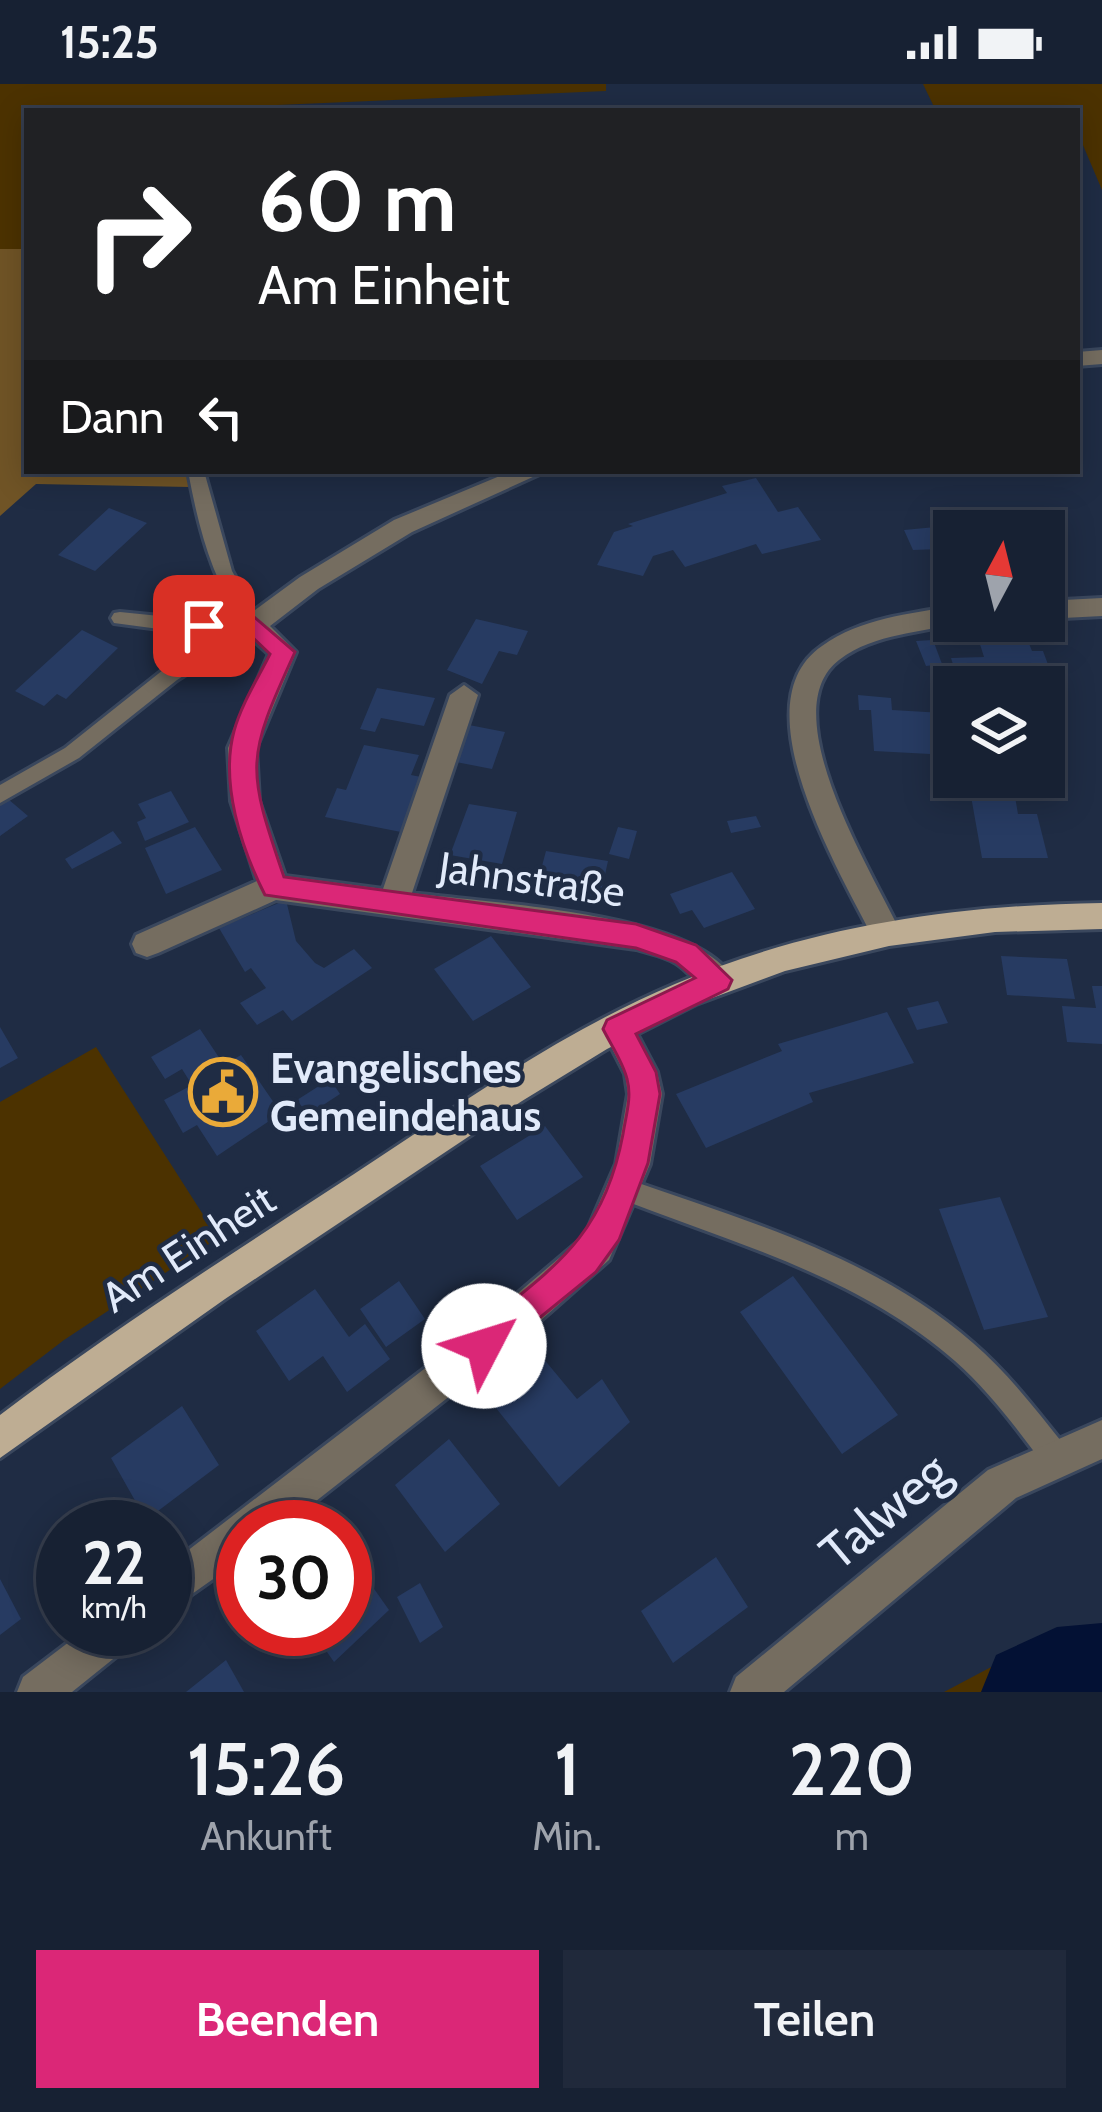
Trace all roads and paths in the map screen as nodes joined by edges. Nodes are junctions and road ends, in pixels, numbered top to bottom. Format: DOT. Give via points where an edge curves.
graph roads {
  1 [pos="197,474"];
  2 [pos="527,474"];
  3 [pos="1102,607"];
  4 [pos="1065,609"];
  5 [pos="119,618"];
  6 [pos="933,618"];
  7 [pos="253,625"];
  8 [pos="189,626"];
  9 [pos="464,695"];
  10 [pos="0,796"];
  11 [pos="274,887"];
  12 [pos="394,901"];
  13 [pos="1102,916"];
  14 [pos="886,933"];
  15 [pos="147,944"];
  16 [pos="718,980"];
  17 [pos="618,1029"];
  18 [pos="624,1189"];
  19 [pos="1102,1438"];
  20 [pos="0,1439"];
  21 [pos="1055,1456"];
  22 [pos="284,1500"];
  23 [pos="216,1554"];
  24 [pos="192,1573"];
  25 [pos="84,1656"];
  26 [pos="38,1692"];
  27 [pos="751,1692"];
  1 -- 7 [label="lane" via="218,558"];
  2 -- 7 [label="street" via="388,535"];
  3 -- 4 [label="street"];
  5 -- 8 [label="lane"];
  6 -- 14 [label="street" via="855,634 814,669 802,692 802,745 816,789"];
  7 -- 8 [label="street"];
  7 -- 10 [label="lane"];
  7 -- 11 [label="street" via="283,652 247,729 241,770"];
  9 -- 12 [label="street, Jahnstraße"];
  11 -- 12 [label="street, Jahnstraße"];
  11 -- 15 [label="street"];
  12 -- 16 [label="street, Jahnstraße" via="636,936 686,953"];
  13 -- 14 [label="main road, Am Einheit" via="1000,917"];
  14 -- 16 [label="main road, Am Einheit"];
  16 -- 17 [label="main road, Am Einheit"];
  17 -- 18 [label="street" via="645,1094"];
  17 -- 20 [label="main road, Am Einheit" via="101,1359"];
  18 -- 21 [label="lane" via="885,1292 994,1381"];
  18 -- 22 [label="street" via="585,1261"];
  19 -- 21 [label="street, Talweg"];
  21 -- 27 [label="street, Talweg" via="1002,1484"];
  23 -- 24 [label="street"];
  25 -- 26 [label="street"];
}
